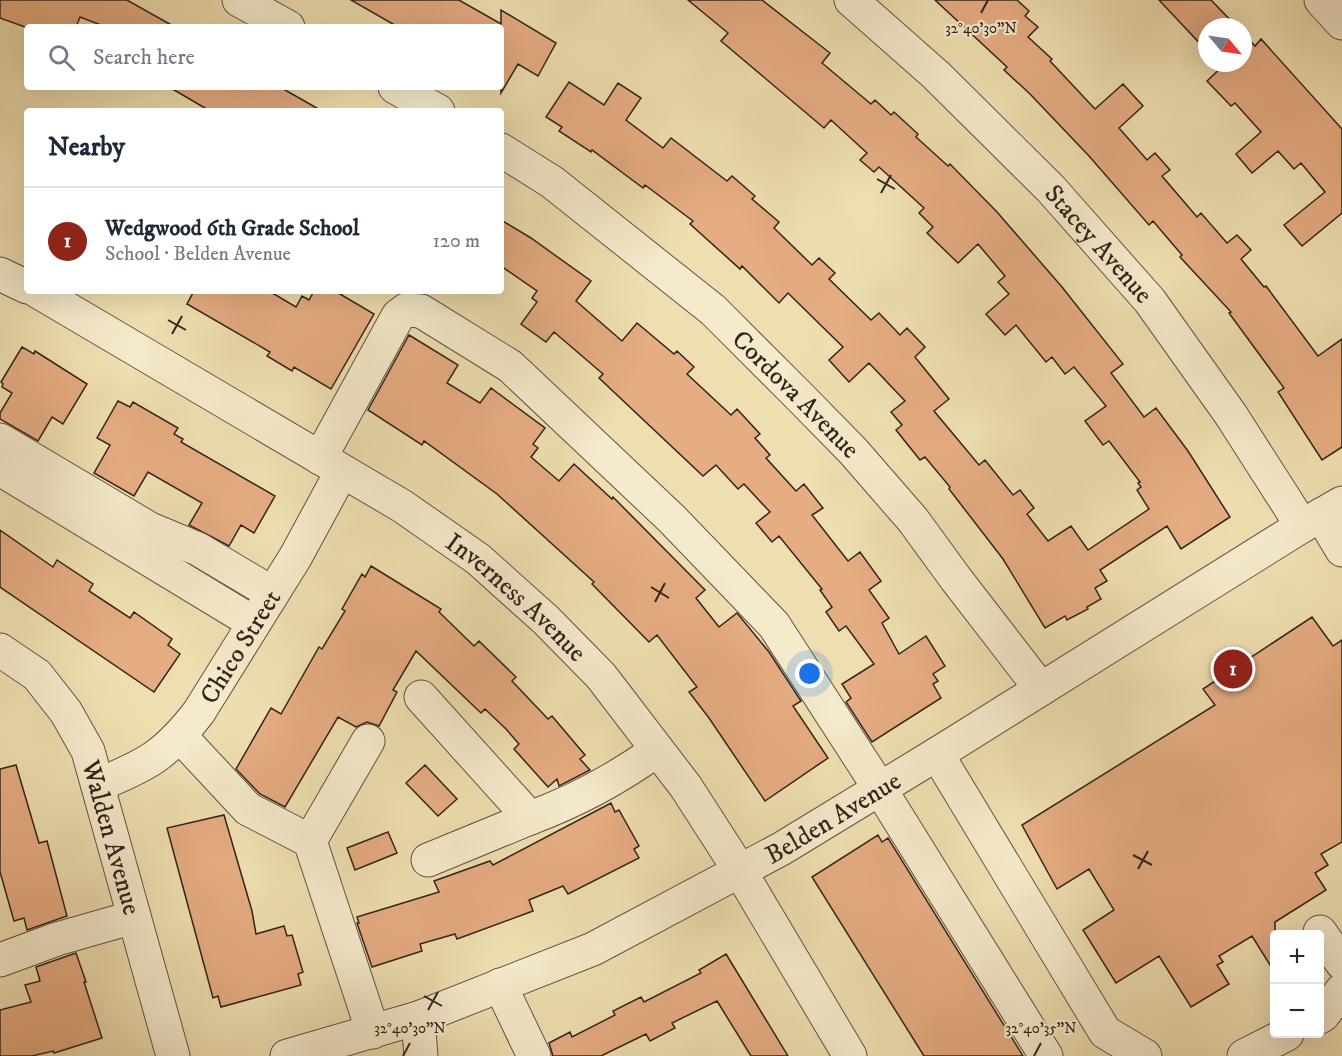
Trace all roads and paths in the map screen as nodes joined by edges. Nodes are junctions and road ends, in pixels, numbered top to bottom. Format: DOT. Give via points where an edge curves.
graph roads {
  1 [pos="239,0"];
  2 [pos="851,0"];
  3 [pos="1321,0"];
  4 [pos="1342,22"];
  5 [pos="283,24"];
  6 [pos="400,90"];
  7 [pos="433,108"];
  8 [pos="504,152"];
  9 [pos="0,274"];
  10 [pos="24,285"];
  11 [pos="42,294"];
  12 [pos="0,440"];
  13 [pos="331,465"];
  14 [pos="0,469"];
  15 [pos="1322,515"];
  16 [pos="1342,550"];
  17 [pos="272,593"];
  18 [pos="254,623"];
  19 [pos="0,650"];
  20 [pos="1041,689"];
  21 [pos="421,697"];
  22 [pos="180,736"];
  23 [pos="368,741"];
  24 [pos="657,750"];
  25 [pos="937,754"];
  26 [pos="98,785"];
  27 [pos="880,789"];
  28 [pos="530,818"];
  29 [pos="310,841"];
  30 [pos="428,860"];
  31 [pos="740,871"];
  32 [pos="134,917"];
  33 [pos="1324,938"];
  34 [pos="0,960"];
  35 [pos="1342,963"];
  36 [pos="500,985"];
  37 [pos="1342,990"];
  38 [pos="1324,1014"];
  39 [pos="418,1018"];
  40 [pos="1279,1038"];
  41 [pos="359,1042"];
  42 [pos="173,1056"];
  43 [pos="287,1056"];
  44 [pos="421,1056"];
  45 [pos="534,1056"];
  46 [pos="850,1056"];
  47 [pos="1046,1056"];
  48 [pos="1145,1056"];
  49 [pos="1244,1056"];
  1 -- 5 [label="street"];
  2 -- 15 [label="street, Stacey Avenue" via="936,75 1051,189 1150,301 1231,415"];
  3 -- 4 [label="street"];
  6 -- 7 [label="street"];
  8 -- 20 [label="street, Cordova Avenue" via="552,182 703,302 785,382 913,520"];
  9 -- 10 [label="street"];
  11 -- 13 [label="street, Inverness Avenue"];
  12 -- 17 [label="street" via="150,529 198,549"];
  13 -- 17 [label="street, Chico Street"];
  13 -- 24 [label="street, Inverness Avenue" via="402,506 478,559 601,676"];
  13 -- 27 [label="street, Chico Street" via="398,316 406,310 421,311 510,366 727,576 774,625"];
  14 -- 18 [label="street"];
  15 -- 16 [label="street, Stacey Avenue"];
  15 -- 20 [label="street, Belden Avenue"];
  17 -- 18 [label="street, Chico Street"];
  18 -- 22 [label="street, Chico Street"];
  19 -- 26 [label="street, Walden Avenue" via="36,675 66,712 88,751"];
  20 -- 25 [label="street, Belden Avenue"];
  21 -- 28 [label="street"];
  22 -- 26 [label="street, Chico Street" via="163,753"];
  22 -- 29 [label="street" via="248,809"];
  23 -- 29 [label="street"];
  24 -- 28 [label="street" via="625,774"];
  24 -- 31 [label="street, Inverness Avenue"];
  25 -- 27 [label="street, Belden Avenue"];
  25 -- 48 [label="street" via="1105,1032"];
  26 -- 32 [label="street, Walden Avenue"];
  27 -- 31 [label="street, Belden Avenue"];
  27 -- 47 [label="street, Chico Street"];
  28 -- 30 [label="street"];
  29 -- 41 [label="street"];
  31 -- 36 [label="street, Belden Avenue" via="593,949"];
  31 -- 46 [label="street, Inverness Avenue"];
  32 -- 34 [label="street"];
  32 -- 42 [label="street, Walden Avenue"];
  33 -- 35 [label="street"];
  36 -- 39 [label="street, Belden Avenue"];
  36 -- 45 [label="street"];
  37 -- 38 [label="street"];
  39 -- 41 [label="street, Belden Avenue"];
  39 -- 44 [label="street"];
  40 -- 49 [label="street"];
  41 -- 43 [label="street, Belden Avenue"];
}
